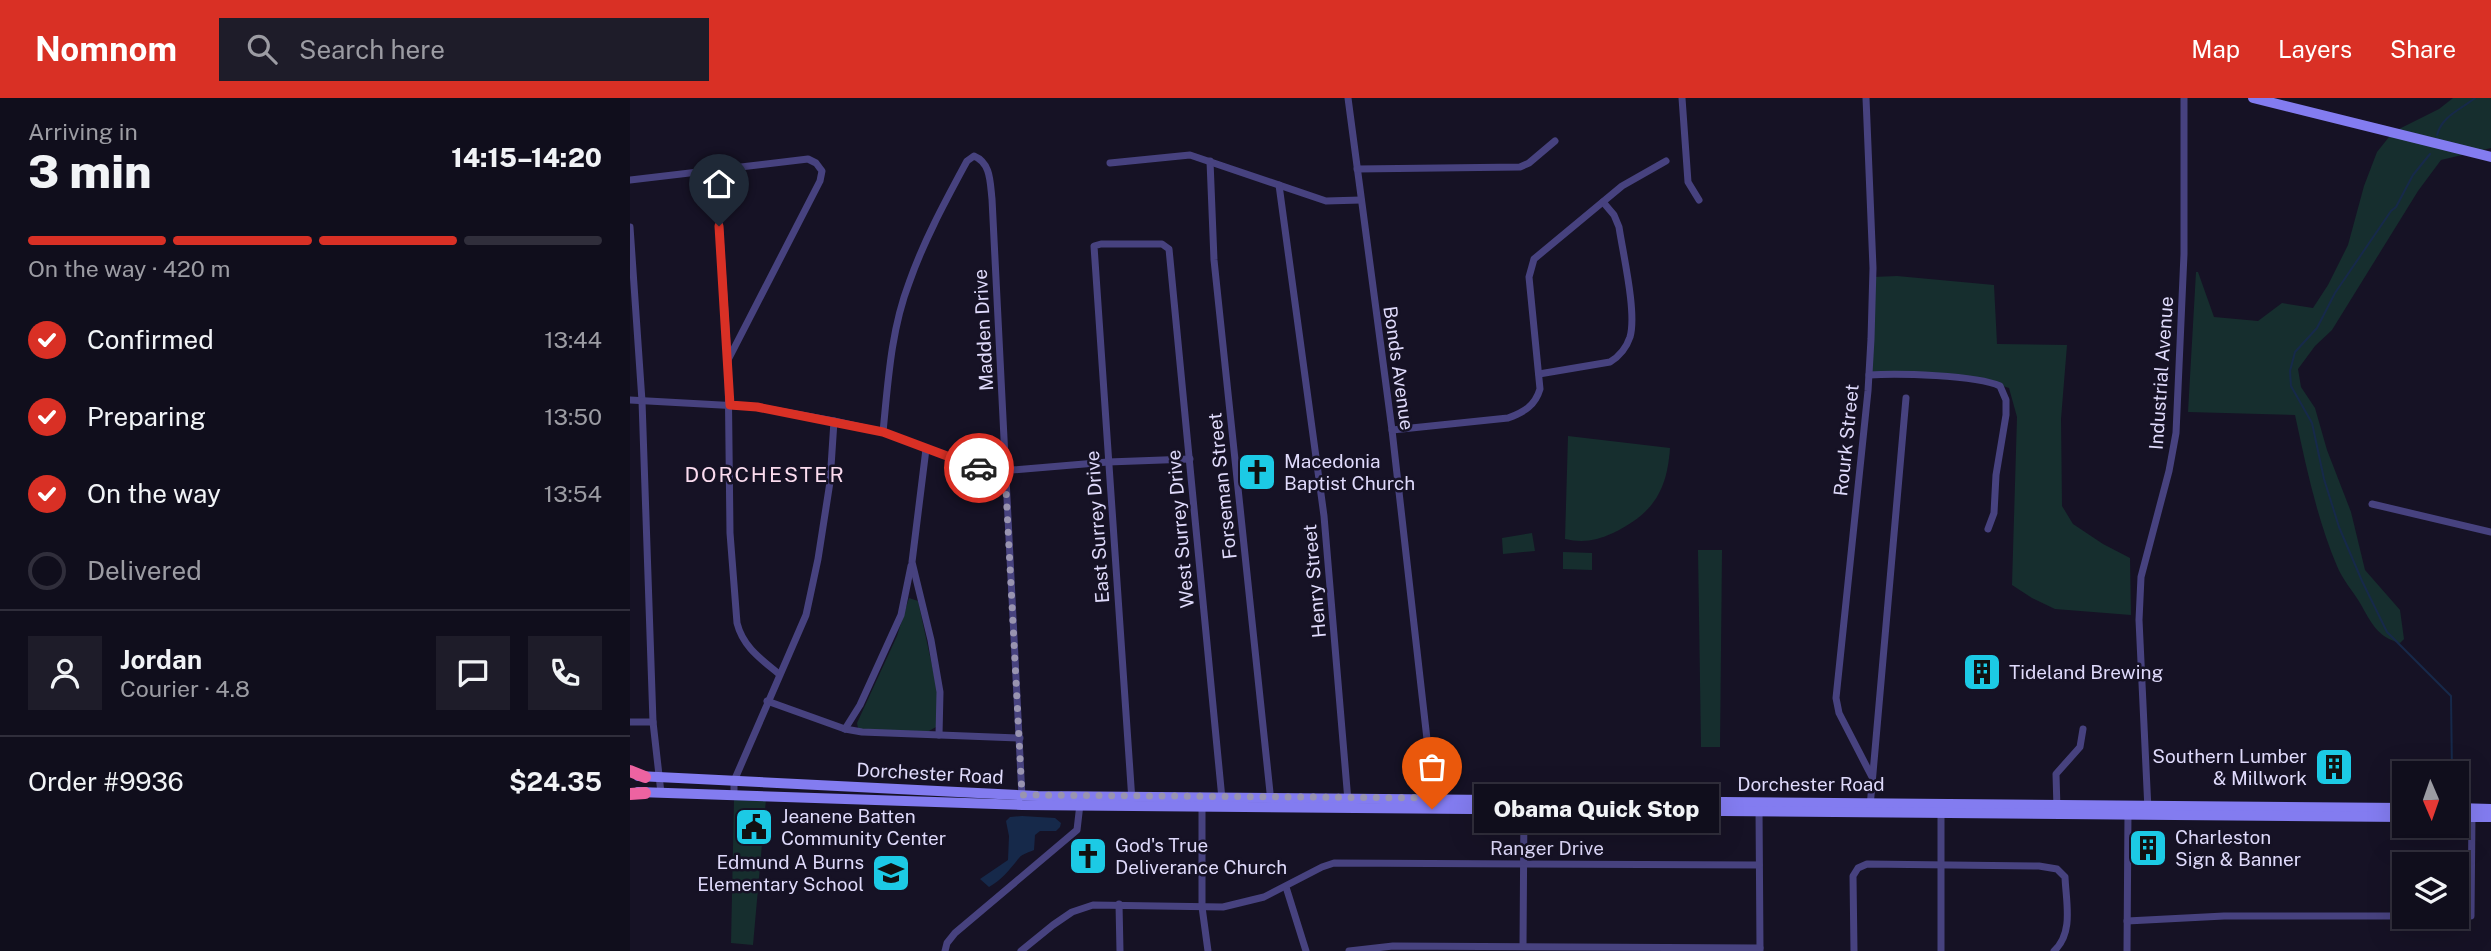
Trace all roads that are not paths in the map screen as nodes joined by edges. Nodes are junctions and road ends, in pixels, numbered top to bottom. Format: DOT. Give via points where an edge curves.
graph roads {
  1 [pos="1349,98"];
  2 [pos="1682,98"];
  3 [pos="1866,98"];
  4 [pos="2184,98"];
  5 [pos="2253,98"];
  6 [pos="1555,141"];
  7 [pos="2491,157"];
  8 [pos="1210,161"];
  9 [pos="1666,161"];
  10 [pos="1110,163"];
  11 [pos="1357,169"];
  12 [pos="716,172"];
  13 [pos="630,180"];
  14 [pos="1279,185"];
  15 [pos="1361,200"];
  16 [pos="1699,200"];
  17 [pos="1603,202"];
  18 [pos="630,227"];
  19 [pos="1094,246"];
  20 [pos="728,360"];
  21 [pos="1539,374"];
  22 [pos="1869,375"];
  23 [pos="1906,398"];
  24 [pos="630,400"];
  25 [pos="642,401"];
  26 [pos="730,405"];
  27 [pos="834,421"];
  28 [pos="1392,430"];
  29 [pos="883,432"];
  30 [pos="926,449"];
  31 [pos="1190,459"];
  32 [pos="1108,462"];
  33 [pos="1005,471"];
  34 [pos="2372,504"];
  35 [pos="1989,529"];
  36 [pos="2491,532"];
  37 [pos="912,562"];
  38 [pos="779,674"];
  39 [pos="767,701"];
  40 [pos="630,722"];
  41 [pos="653,722"];
  42 [pos="845,729"];
  43 [pos="2083,729"];
  44 [pos="939,735"];
  45 [pos="1020,738"];
  46 [pos="630,773"];
  47 [pos="645,776"];
  48 [pos="1872,777"];
  49 [pos="660,778"];
  50 [pos="734,781"];
  51 [pos="630,793"];
  52 [pos="645,793"];
  53 [pos="661,793"];
  54 [pos="734,794"];
  55 [pos="1022,800"];
  56 [pos="1079,801"];
  57 [pos="1132,801"];
  58 [pos="1202,801"];
  59 [pos="1222,801"];
  60 [pos="1271,802"];
  61 [pos="1348,803"];
  62 [pos="1434,803"];
  63 [pos="1524,804"];
  64 [pos="1758,806"];
  65 [pos="1870,807"];
  66 [pos="2057,808"];
  67 [pos="2392,808"];
  68 [pos="2128,809"];
  69 [pos="2148,809"];
  70 [pos="2491,809"];
  71 [pos="2469,812"];
  72 [pos="1941,813"];
  73 [pos="2472,813"];
  74 [pos="2469,814"];
  75 [pos="2392,817"];
  76 [pos="2491,817"];
  77 [pos="1524,863"];
  78 [pos="1759,865"];
  79 [pos="1942,865"];
  80 [pos="1286,887"];
  81 [pos="1119,904"];
  82 [pos="1202,907"];
  83 [pos="2392,916"];
  84 [pos="2469,916"];
  85 [pos="2127,922"];
  86 [pos="1523,946"];
  87 [pos="1677,950"];
  88 [pos="1760,950"];
  89 [pos="945,951"];
  90 [pos="1021,951"];
  91 [pos="1120,951"];
  92 [pos="1208,951"];
  93 [pos="1306,951"];
  94 [pos="1349,951"];
  95 [pos="1854,951"];
  96 [pos="1941,951"];
  97 [pos="2054,951"];
  98 [pos="2127,951"];
  1 -- 11 [label="street, Bonds Avenue"];
  2 -- 16 [label="street" via="1688,182"];
  3 -- 22 [label="street, Rourk Street" via="1874,268"];
  4 -- 69 [label="street, Industrial Avenue" via="2184,254 2176,433 2141,578"];
  5 -- 7 [label="main road"];
  6 -- 11 [label="street" via="1520,167"];
  8 -- 10 [label="street" via="1190,155"];
  8 -- 14 [label="street"];
  8 -- 60 [label="street, Forseman Street" via="1214,260"];
  9 -- 17 [label="street"];
  11 -- 15 [label="street, Bonds Avenue"];
  12 -- 13 [label="street"];
  12 -- 20 [label="street"];
  12 -- 20 [label="street" via="808,159 822,171"];
  14 -- 15 [label="street" via="1326,201"];
  14 -- 61 [label="street, Henry Street" via="1324,516"];
  15 -- 28 [label="street, Bonds Avenue"];
  17 -- 21 [label="street" via="1537,254 1530,268"];
  17 -- 21 [label="street" via="1619,227 1632,318 1629,339 1619,357 1610,362"];
  18 -- 25 [label="street"];
  19 -- 31 [label="street, West Surrey Drive" via="1162,244 1169,249"];
  19 -- 32 [label="street, East Surrey Drive"];
  20 -- 26 [label="street"];
  21 -- 28 [label="street" via="1537,399 1522,413"];
  22 -- 35 [label="street" via="1955,378 2000,386 2006,415"];
  22 -- 48 [label="street, Rourk Street" via="1836,698"];
  23 -- 48 [label="street"];
  24 -- 25 [label="street"];
  25 -- 26 [label="street"];
  25 -- 41 [label="street"];
  26 -- 27 [label="street"];
  26 -- 38 [label="street" via="730,533 737,623 747,646"];
  27 -- 29 [label="street"];
  27 -- 38 [label="street" via="830,482 809,604"];
  28 -- 62 [label="street, Bonds Avenue"];
  29 -- 30 [label="street"];
  29 -- 33 [label="street, Madden Drive" via="889,368 908,285 934,223 974,156 987,166 992,199"];
  30 -- 33 [label="street" via="988,472"];
  30 -- 37 [label="street"];
  31 -- 32 [label="street"];
  31 -- 59 [label="street, West Surrey Drive"];
  32 -- 33 [label="street"];
  32 -- 57 [label="street, East Surrey Drive"];
  33 -- 45 [label="street, Madden Drive"];
  34 -- 36 [label="street"];
  37 -- 42 [label="street" via="901,615"];
  37 -- 44 [label="street" via="940,692"];
  38 -- 39 [label="street"];
  39 -- 42 [label="street"];
  39 -- 50 [label="street"];
  40 -- 41 [label="street"];
  41 -- 49 [label="street"];
  42 -- 44 [label="street"];
  43 -- 66 [label="street" via="2080,747 2056,774"];
  44 -- 45 [label="street"];
  45 -- 55 [label="street, Madden Drive"];
  46 -- 47 [label="highway"];
  47 -- 49 [label="main road, Dorchester Road"];
  48 -- 65 [label="street"];
  49 -- 50 [label="main road, Dorchester Road"];
  49 -- 53 [label="street"];
  50 -- 54 [label="street"];
  50 -- 55 [label="main road, Dorchester Road"];
  51 -- 52 [label="highway"];
  52 -- 53 [label="main road, Dorchester Road"];
  53 -- 54 [label="main road, Dorchester Road"];
  54 -- 55 [label="main road, Dorchester Road"];
  55 -- 56 [label="main road, Dorchester Road"];
  56 -- 57 [label="main road, Dorchester Road"];
  56 -- 89 [label="street" via="1077,830 955,933"];
  57 -- 58 [label="main road, Dorchester Road"];
  58 -- 59 [label="main road, Dorchester Road"];
  58 -- 82 [label="street"];
  59 -- 60 [label="main road, Dorchester Road"];
  60 -- 61 [label="main road, Dorchester Road"];
  61 -- 62 [label="main road, Dorchester Road"];
  62 -- 63 [label="main road, Dorchester Road"];
  63 -- 64 [label="main road, Dorchester Road"];
  63 -- 77 [label="street"];
  64 -- 65 [label="main road, Dorchester Road"];
  64 -- 78 [label="street"];
  65 -- 66 [label="main road, Dorchester Road"];
  65 -- 72 [label="main road, Dorchester Road"];
  66 -- 68 [label="main road, Dorchester Road"];
  66 -- 72 [label="main road, Dorchester Road"];
  67 -- 69 [label="main road, Dorchester Road"];
  68 -- 69 [label="main road, Dorchester Road"];
  68 -- 85 [label="street"];
  69 -- 75 [label="main road, Dorchester Road"];
  70 -- 73 [label="main road"];
  71 -- 73 [label="main road"];
  72 -- 79 [label="street"];
  73 -- 74 [label="main road"];
  73 -- 76 [label="main road"];
  73 -- 84 [label="street"];
  77 -- 78 [label="street, Ranger Drive"];
  77 -- 80 [label="street, Ranger Drive" via="1334,863"];
  77 -- 86 [label="street"];
  78 -- 88 [label="street"];
  79 -- 95 [label="street" via="1867,864 1858,868 1853,876"];
  79 -- 96 [label="street"];
  79 -- 97 [label="street" via="2057,869 2065,877 2067,929"];
  80 -- 82 [label="street, Ranger Drive" via="1223,907"];
  80 -- 93 [label="street"];
  81 -- 82 [label="street, Ranger Drive"];
  81 -- 90 [label="street, Ranger Drive" via="1072,912"];
  81 -- 91 [label="street"];
  82 -- 92 [label="street"];
  83 -- 85 [label="street" via="2224,916"];
  85 -- 98 [label="street"];
  86 -- 87 [label="street"];
  86 -- 94 [label="street" via="1393,946"];
  87 -- 88 [label="street"];
}
